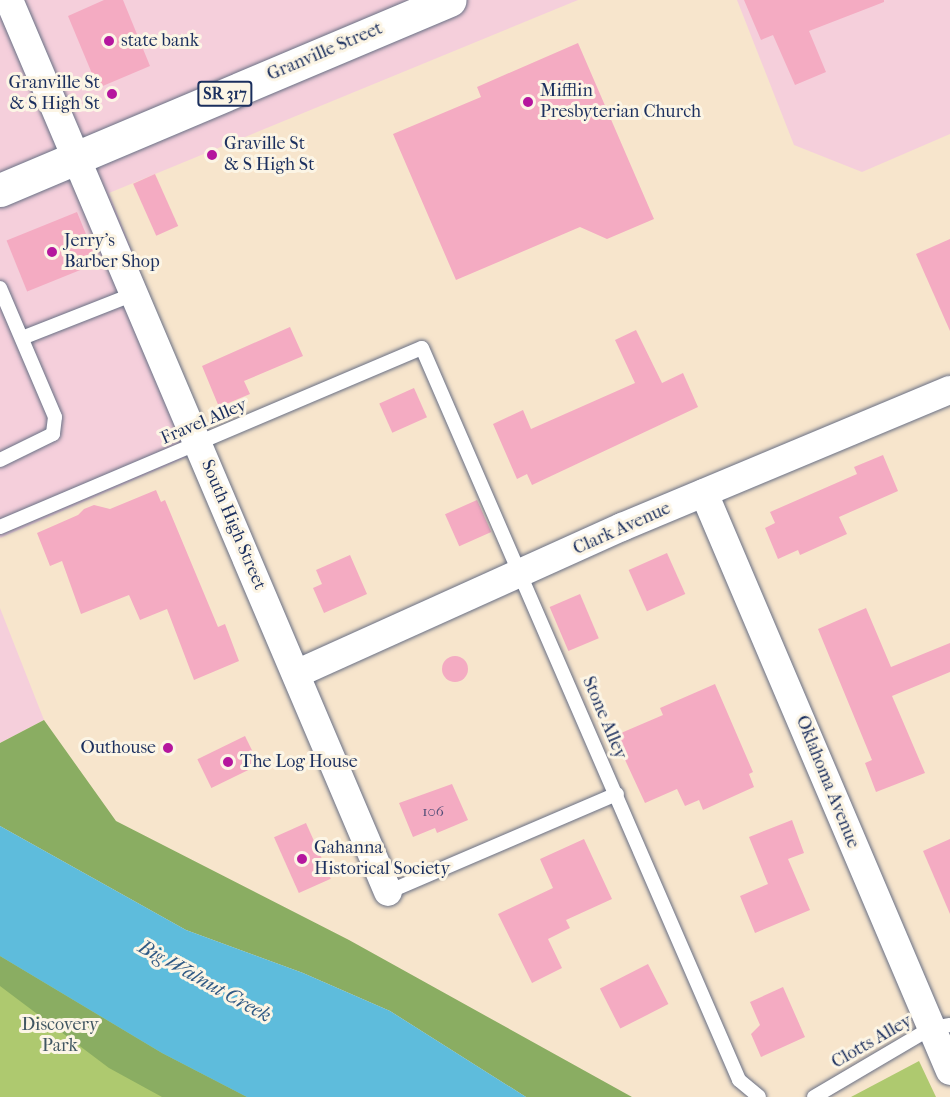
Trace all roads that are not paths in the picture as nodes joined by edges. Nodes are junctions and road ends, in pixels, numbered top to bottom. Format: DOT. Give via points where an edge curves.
graph roads {
  1 [pos="9,0"];
  2 [pos="450,0"];
  3 [pos="79,157"];
  4 [pos="0,190"];
  5 [pos="0,288"];
  6 [pos="136,293"];
  7 [pos="22,338"];
  8 [pos="422,348"];
  9 [pos="950,390"];
  10 [pos="199,444"];
  11 [pos="0,460"];
  12 [pos="704,493"];
  13 [pos="0,527"];
  14 [pos="522,573"];
  15 [pos="296,674"];
  16 [pos="617,794"];
  17 [pos="388,892"];
  18 [pos="940,1027"];
  19 [pos="950,1071"];
  20 [pos="759,1097"];
  21 [pos="814,1097"];
  1 -- 3 [label="street, South High Street"];
  2 -- 3 [label="main road, Granville Street / SR 317"];
  3 -- 4 [label="main road, Granville Street / SR 317"];
  3 -- 6 [label="street, South High Street"];
  5 -- 7 [label="lane"];
  6 -- 7 [label="lane"];
  6 -- 10 [label="street, South High Street"];
  7 -- 11 [label="lane" via="55,417 53,434"];
  8 -- 10 [label="lane, Fravel Alley"];
  8 -- 14 [label="lane, Stone Alley"];
  9 -- 12 [label="street, Clark Avenue"];
  10 -- 13 [label="lane, Fravel Alley"];
  10 -- 15 [label="street, South High Street"];
  12 -- 14 [label="street, Clark Avenue"];
  12 -- 18 [label="street, Oklahoma Avenue"];
  14 -- 15 [label="street, Clark Avenue"];
  14 -- 16 [label="lane, Stone Alley"];
  15 -- 17 [label="street, South High Street"];
  16 -- 17 [label="lane"];
  16 -- 20 [label="lane, Stone Alley" via="739,1080"];
  18 -- 19 [label="street, Oklahoma Avenue"];
  18 -- 21 [label="lane, Clotts Alley"];
}
